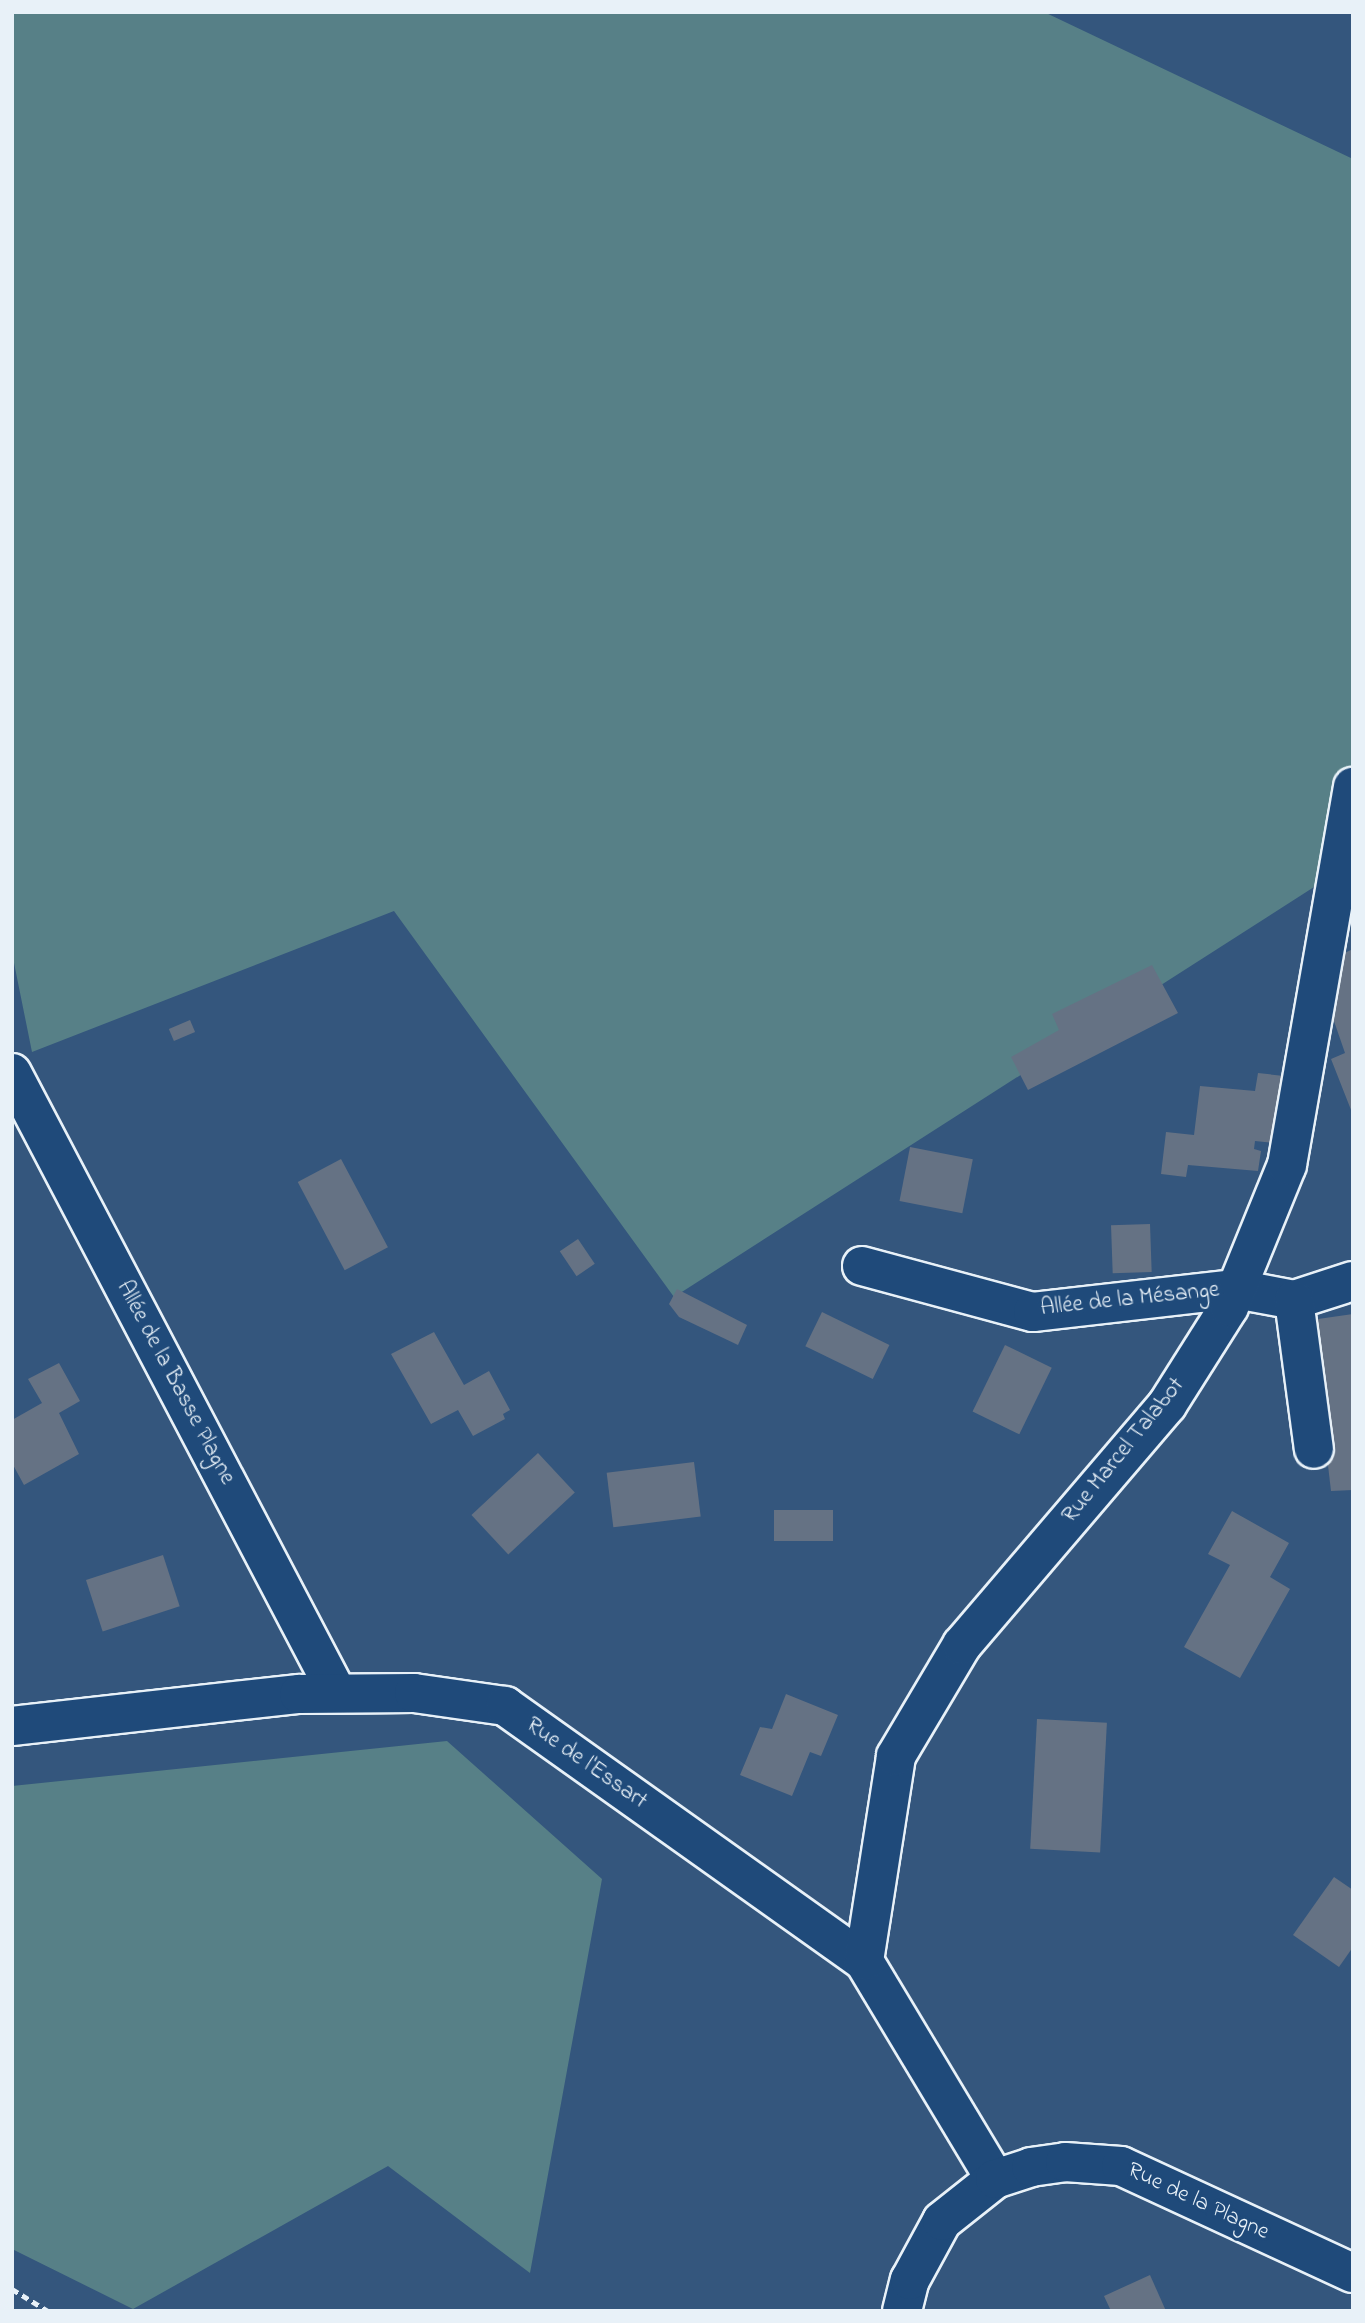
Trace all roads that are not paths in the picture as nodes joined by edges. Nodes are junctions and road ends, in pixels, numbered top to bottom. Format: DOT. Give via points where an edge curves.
graph roads {
  1 [pos="1353,787"];
  2 [pos="12,1073"];
  3 [pos="862,1266"];
  4 [pos="1353,1281"];
  5 [pos="1236,1289"];
  6 [pos="1294,1300"];
  7 [pos="1314,1449"];
  8 [pos="337,1693"];
  9 [pos="12,1726"];
  10 [pos="864,1961"];
  11 [pos="995,2179"];
  12 [pos="1353,2273"];
  13 [pos="902,2311"];
  1 -- 5 [label="street, Rue Marcel Talabot" via="1287,1166"];
  2 -- 8 [label="street, Allée de la Basse Plagne"];
  3 -- 5 [label="street, Allée de la Mésange" via="1033,1312"];
  4 -- 6 [label="street"];
  5 -- 6 [label="street, Allée de la Mésange"];
  5 -- 10 [label="street, Rue Marcel Talabot" via="1167,1405 962,1645 896,1756"];
  6 -- 7 [label="street"];
  8 -- 9 [label="street, Rue de l'Essart"];
  8 -- 10 [label="street, Rue de l'Essart" via="414,1693 505,1706"];
  10 -- 11 [label="street, Rue de l'Essart"];
  11 -- 12 [label="street, Rue de la Plagne" via="1065,2162 1121,2166"];
  11 -- 13 [label="street, Rue de la Plagne" via="942,2221 910,2280"];
}
